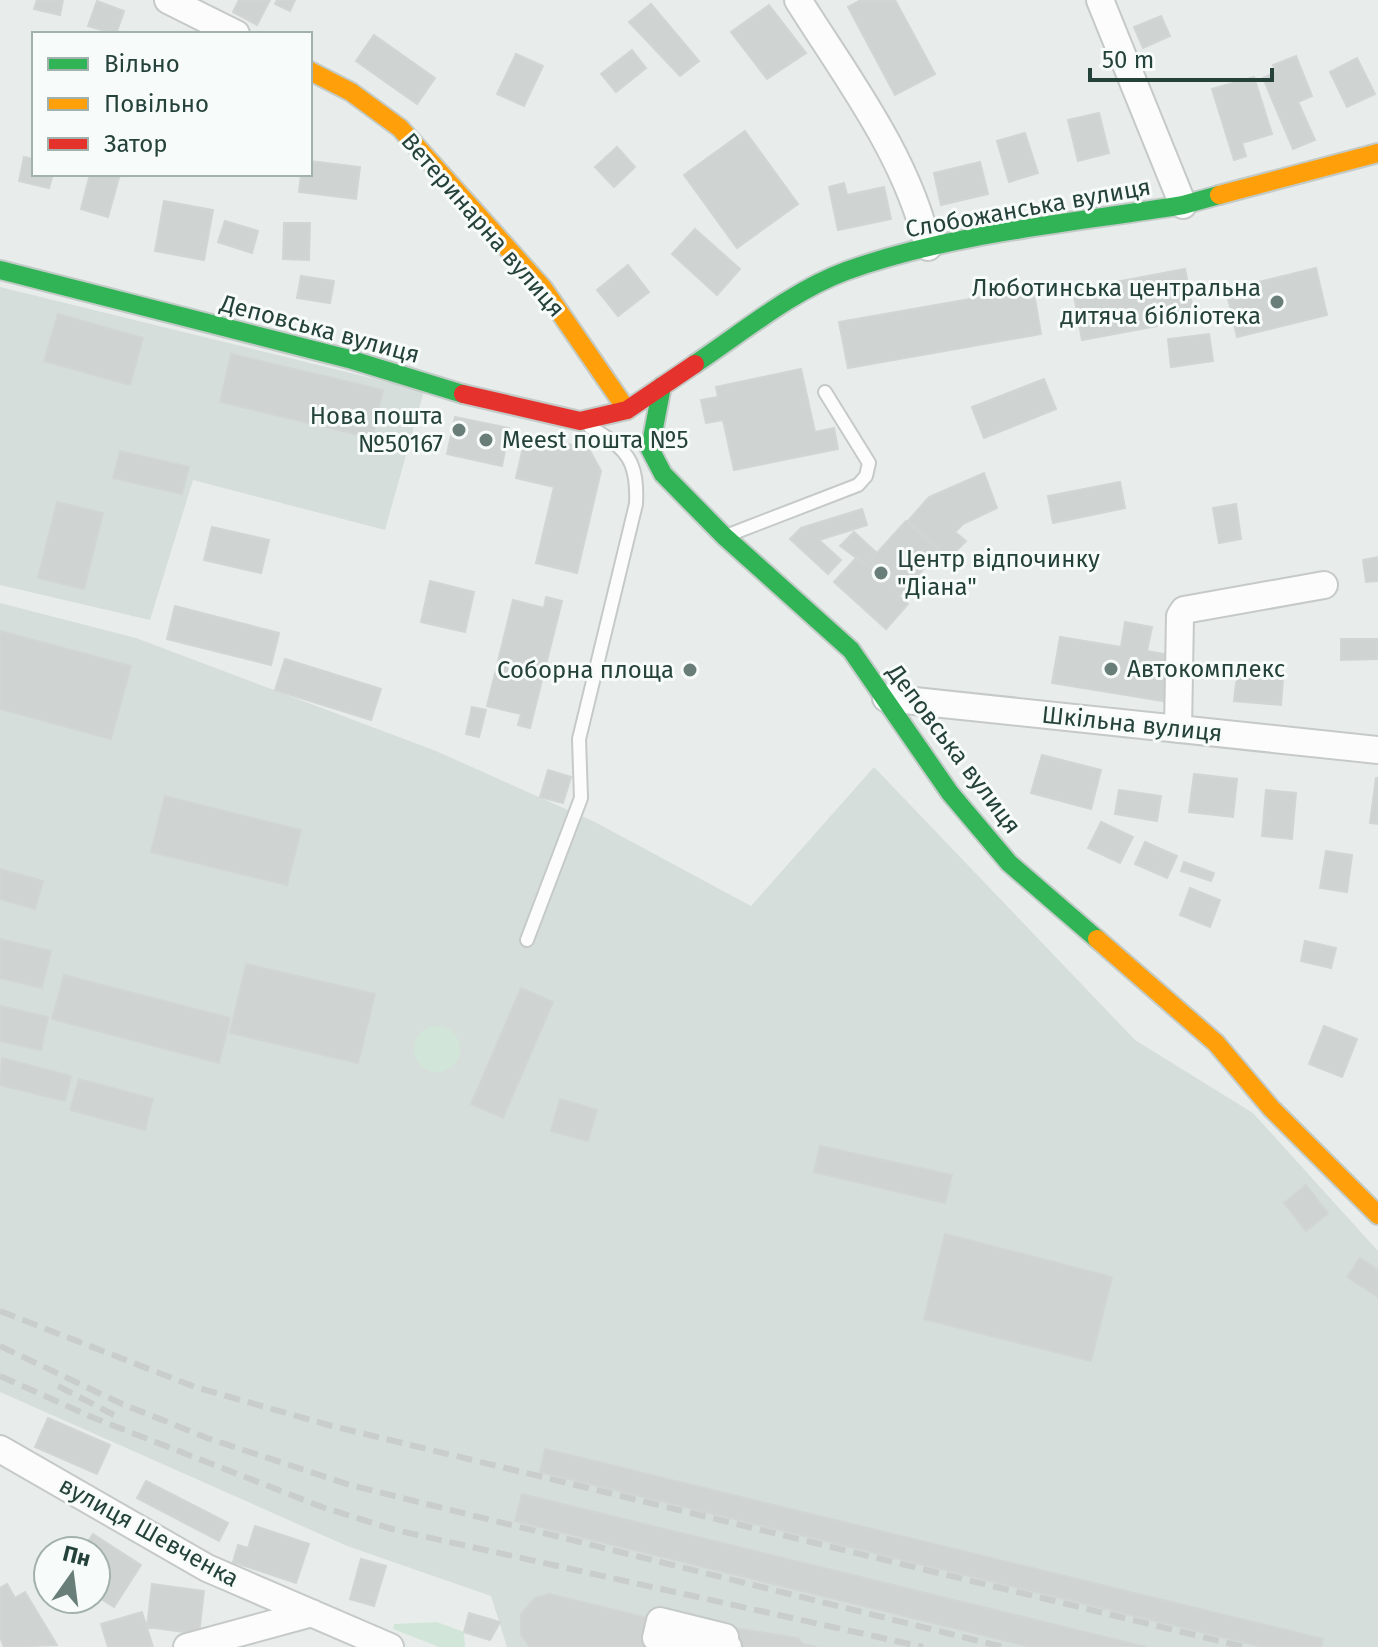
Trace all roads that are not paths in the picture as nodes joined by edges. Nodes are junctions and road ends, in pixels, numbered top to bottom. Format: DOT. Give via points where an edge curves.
graph roads {
  1 [pos="168,0"];
  2 [pos="798,0"];
  3 [pos="1100,0"];
  4 [pos="232,32"];
  5 [pos="312,72"];
  6 [pos="1378,153"];
  7 [pos="1183,205"];
  8 [pos="928,247"];
  9 [pos="0,270"];
  10 [pos="662,386"];
  11 [pos="825,392"];
  12 [pos="627,410"];
  13 [pos="580,421"];
  14 [pos="724,536"];
  15 [pos="1324,585"];
  16 [pos="886,698"];
  17 [pos="1178,729"];
  18 [pos="1378,750"];
  19 [pos="527,940"];
  20 [pos="1378,1215"];
  21 [pos="0,1449"];
  22 [pos="312,1613"];
  23 [pos="187,1647"];
  24 [pos="390,1647"];
  25 [pos="698,1647"];
  26 [pos="728,1647"];
  1 -- 4 [label="street"];
  2 -- 8 [label="street" via="897,160 919,208"];
  3 -- 7 [label="street"];
  5 -- 12 [label="street, Ветеринарна вулиця" via="351,92 400,128 543,288"];
  6 -- 7 [label="street, Слобожанська вулиця"];
  7 -- 8 [label="street, Слобожанська вулиця"];
  8 -- 10 [label="street, Слобожанська вулиця" via="845,271 802,292"];
  9 -- 13 [label="street, Деповська вулиця" via="349,359 479,399"];
  10 -- 12 [label="street, Слобожанська вулиця"];
  10 -- 14 [label="street, Деповська вулиця" via="649,435 653,459"];
  11 -- 14 [label="lane" via="869,463 866,476 858,485"];
  12 -- 13 [label="street, Деповська вулиця"];
  13 -- 19 [label="lane" via="631,459 638,478 636,504 579,739 581,798"];
  14 -- 16 [label="street, Деповська вулиця" via="851,650"];
  15 -- 17 [label="street" via="1184,610"];
  16 -- 17 [label="street, Шкільна вулиця"];
  16 -- 20 [label="street, Деповська вулиця" via="950,793 1009,863 1216,1043 1271,1108"];
  17 -- 18 [label="street, Шкільна вулиця"];
  21 -- 22 [label="street, вулиця Шевченка" via="207,1568"];
  22 -- 23 [label="street"];
  22 -- 24 [label="street, вулиця Шевченка"];
  25 -- 26 [label="street" via="656,1638 660,1621 725,1637 723,1646"];
}
